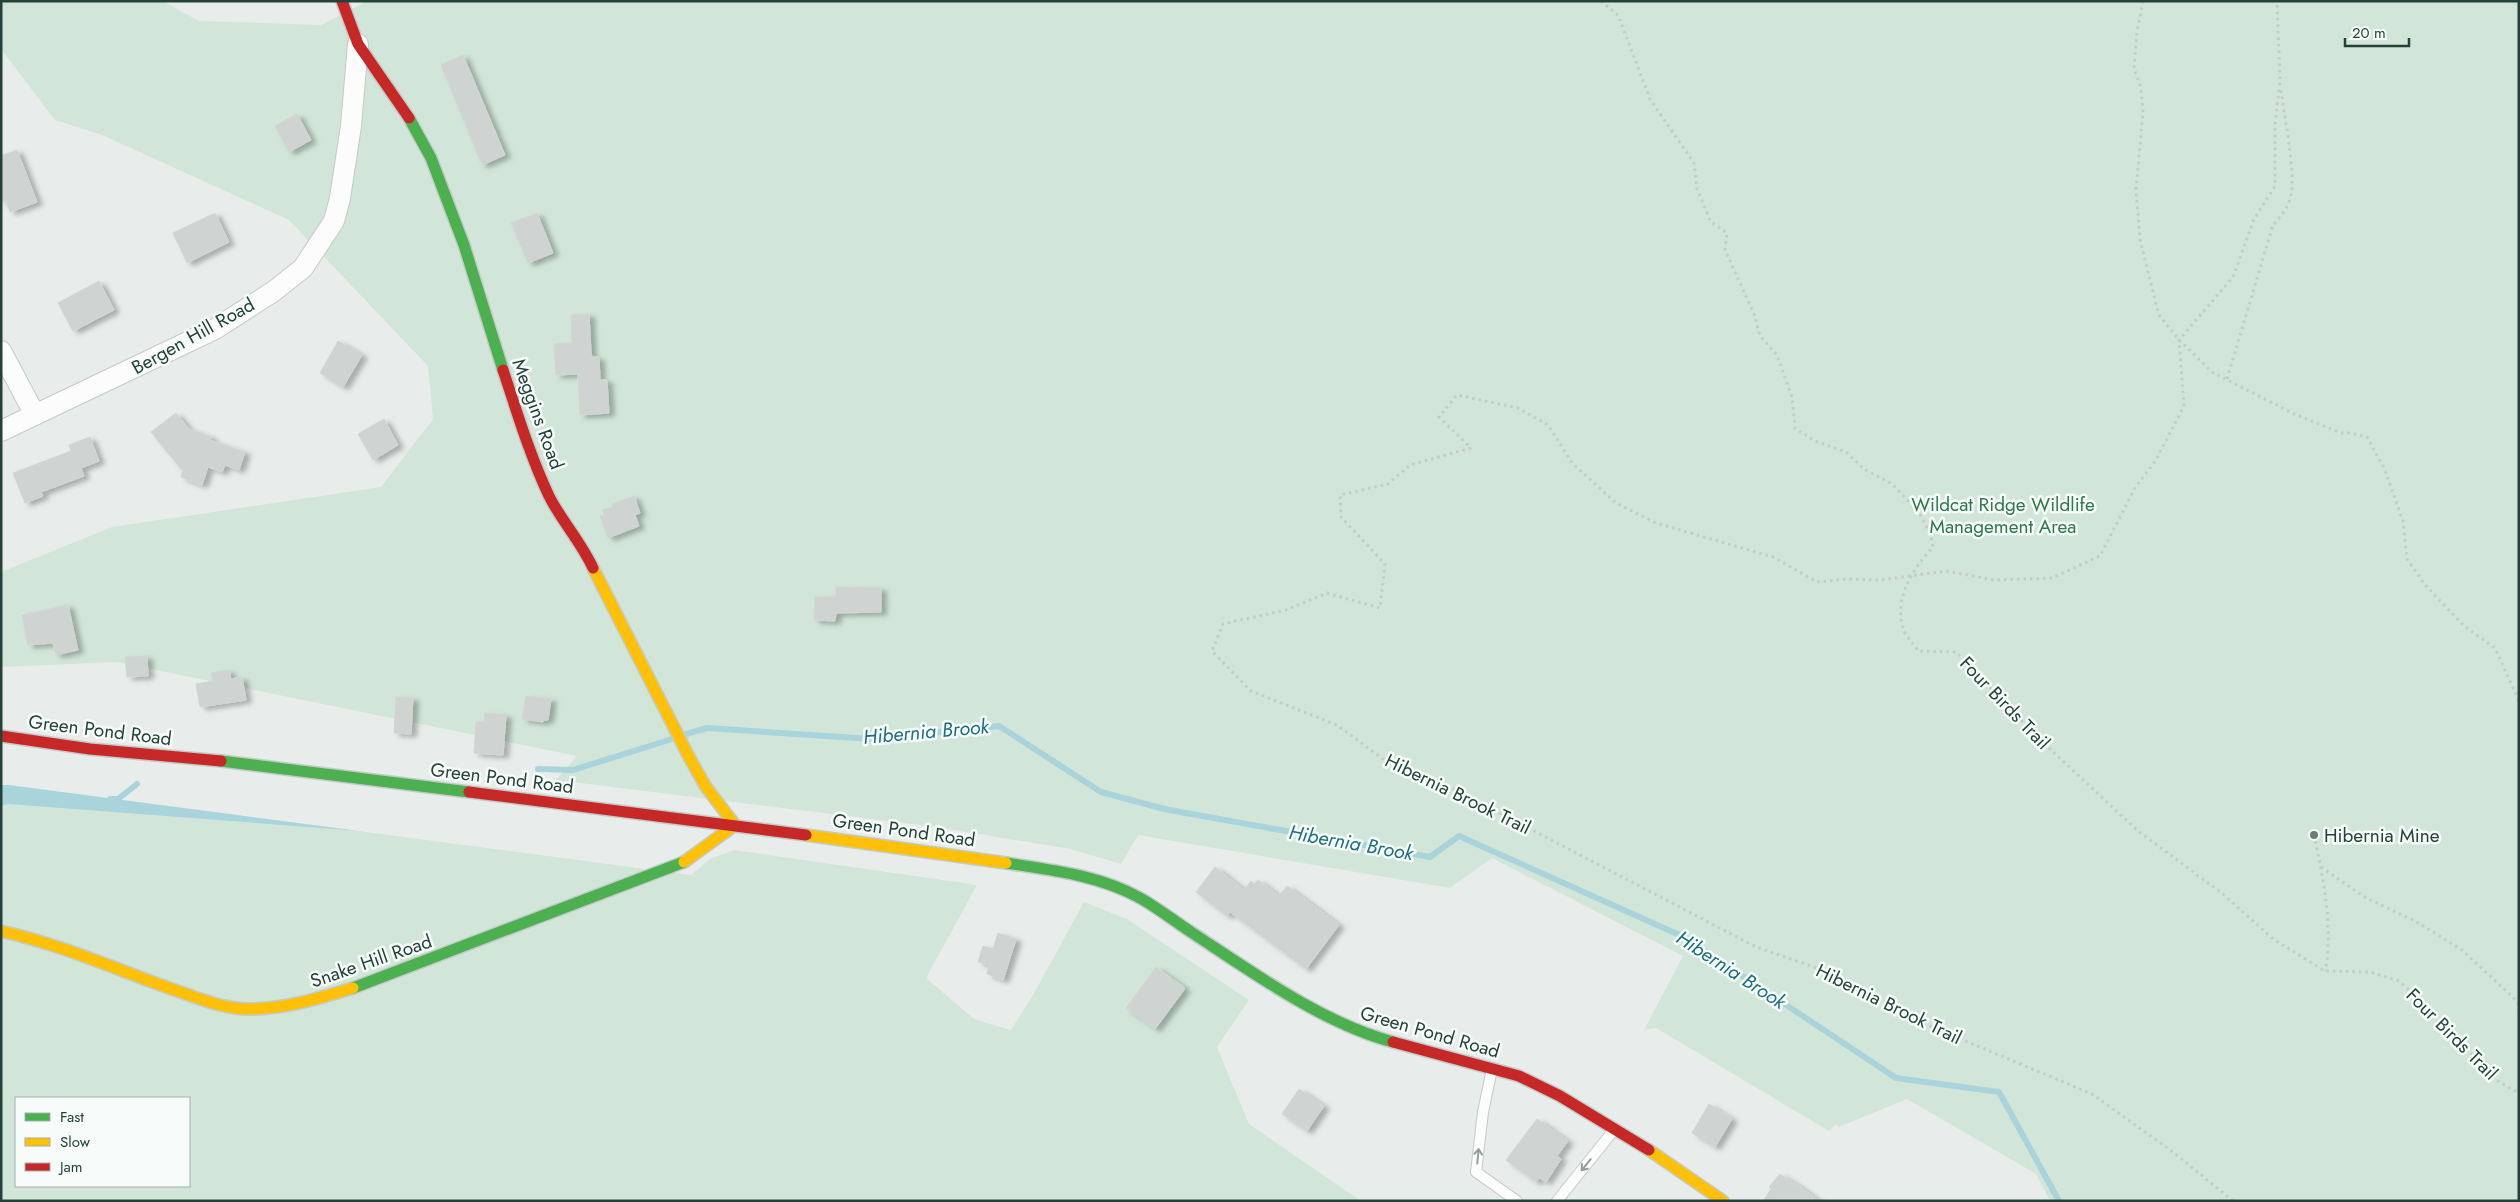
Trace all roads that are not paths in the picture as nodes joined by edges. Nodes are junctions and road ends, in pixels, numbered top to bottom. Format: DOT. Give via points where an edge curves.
graph roads {
  1 [pos="342,1"];
  2 [pos="358,44"];
  3 [pos="1,351"];
  4 [pos="35,415"];
  5 [pos="1,431"];
  6 [pos="1,736"];
  7 [pos="735,824"];
  8 [pos="1,931"];
  9 [pos="1493,1068"];
  10 [pos="1615,1130"];
  11 [pos="1517,1201"];
  12 [pos="1558,1201"];
  13 [pos="1723,1201"];
  1 -- 2 [label="main road, Meggins Road"];
  2 -- 4 [label="street, Bergen Hill Road" via="351,126 340,198 334,221 303,268 215,329"];
  2 -- 7 [label="main road, Meggins Road" via="416,128 431,158 464,245 522,427 550,497 582,543 689,757 706,787"];
  3 -- 4 [label="street"];
  4 -- 5 [label="street, Bergen Hill Road"];
  6 -- 7 [label="main road, Green Pond Road"];
  7 -- 8 [label="main road, Snake Hill Road" via="681,864 379,979 290,1004 249,1009 216,1004 144,980 54,944"];
  7 -- 9 [label="main road, Green Pond Road" via="990,860 1065,872 1103,882 1140,898 1242,966 1344,1026"];
  9 -- 10 [label="main road, Green Pond Road" via="1535,1084"];
  11 -- 9 [label="lane, one-way" via="1476,1172 1482,1112"];
  10 -- 12 [label="lane, one-way"];
  10 -- 13 [label="main road, Green Pond Road"];
}
